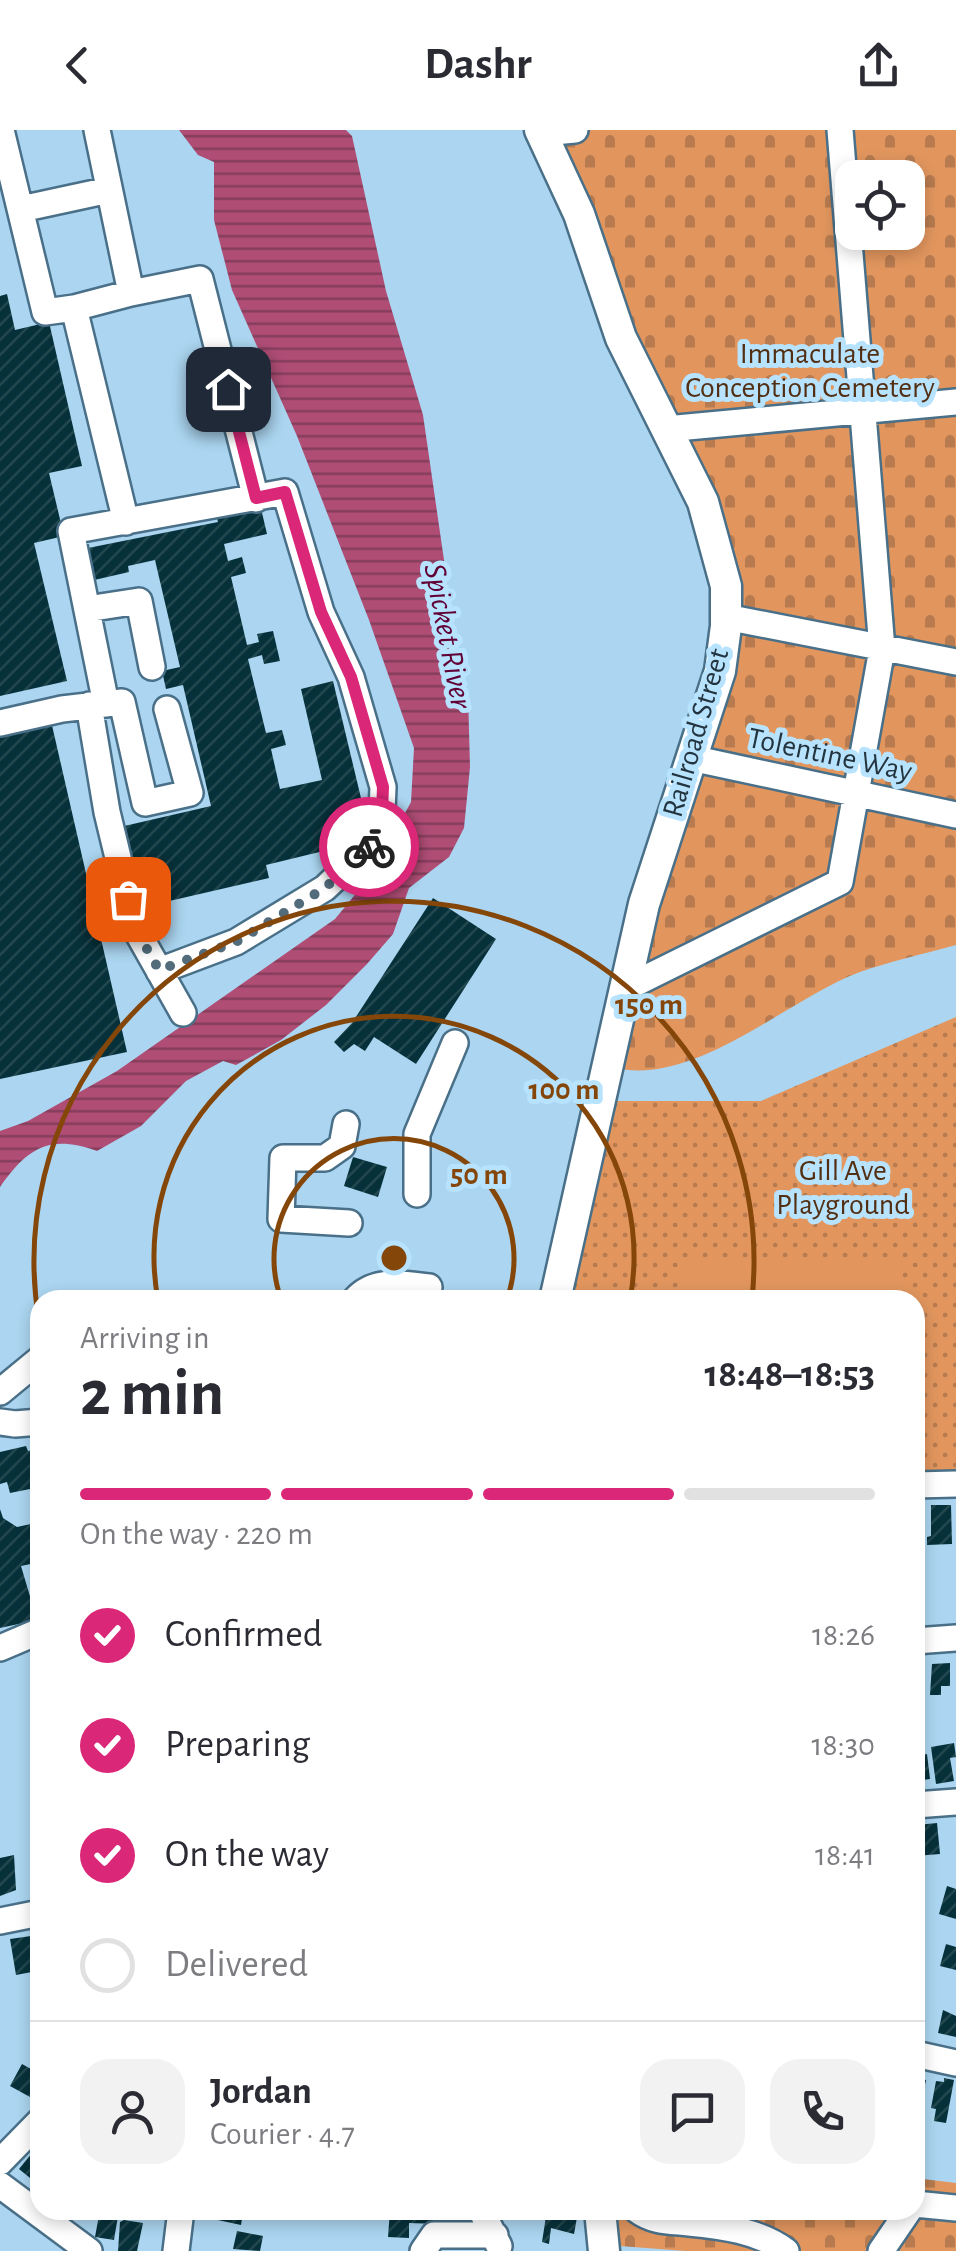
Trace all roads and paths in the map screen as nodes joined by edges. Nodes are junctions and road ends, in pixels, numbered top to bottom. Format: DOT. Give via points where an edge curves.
graph roads {
  1 [pos="1,130"];
  2 [pos="97,130"];
  3 [pos="575,130"];
  4 [pos="840,130"];
  5 [pos="541,132"];
  6 [pos="110,190"];
  7 [pos="21,209"];
  8 [pos="131,293"];
  9 [pos="74,308"];
  10 [pos="956,402"];
  11 [pos="863,412"];
  12 [pos="666,429"];
  13 [pos="256,498"];
  14 [pos="126,522"];
  15 [pos="87,609"];
  16 [pos="726,617"];
  17 [pos="882,649"];
  18 [pos="956,662"];
  19 [pos="152,668"];
  20 [pos="98,704"];
  21 [pos="167,708"];
  22 [pos="0,724"];
  23 [pos="691,758"];
  24 [pos="857,792"];
  25 [pos="956,815"];
  26 [pos="159,970"];
  27 [pos="624,989"];
  28 [pos="183,1012"];
  29 [pos="455,1043"];
  30 [pos="346,1124"];
  31 [pos="417,1194"];
  32 [pos="348,1222"];
  33 [pos="429,1288"];
  34 [pos="366,1290"];
  35 [pos="557,1290"];
  36 [pos="30,1367"];
  37 [pos="0,1392"];
  38 [pos="0,1422"];
  39 [pos="30,1423"];
  40 [pos="925,1484"];
  41 [pos="956,1484"];
  42 [pos="30,1635"];
  43 [pos="956,1638"];
  44 [pos="925,1640"];
  45 [pos="0,1648"];
  46 [pos="956,1802"];
  47 [pos="925,1804"];
  48 [pos="30,1915"];
  49 [pos="0,1920"];
  50 [pos="925,2056"];
  51 [pos="956,2063"];
  52 [pos="30,2130"];
  53 [pos="0,2162"];
  54 [pos="0,2186"];
  55 [pos="925,2205"];
  56 [pos="30,2208"];
  57 [pos="956,2208"];
  58 [pos="47,2220"];
  59 [pos="180,2220"];
  60 [pos="486,2220"];
  61 [pos="601,2220"];
  62 [pos="658,2220"];
  63 [pos="902,2220"];
  64 [pos="498,2243"];
  65 [pos="89,2251"];
  66 [pos="176,2251"];
  67 [pos="422,2251"];
  68 [pos="604,2251"];
  69 [pos="786,2251"];
  70 [pos="882,2251"];
  1 -- 7 [label="street"];
  2 -- 6 [label="street"];
  3 -- 5 [label="street"];
  4 -- 11 [label="street"];
  5 -- 12 [label="main road, Railroad Street" via="579,214 621,338"];
  6 -- 7 [label="street"];
  6 -- 8 [label="street"];
  7 -- 9 [label="street" via="45,312"];
  8 -- 9 [label="street"];
  8 -- 13 [label="street" via="200,279"];
  9 -- 14 [label="street"];
  10 -- 11 [label="street"];
  11 -- 12 [label="street"];
  11 -- 17 [label="street"];
  12 -- 16 [label="main road, Railroad Street" via="718,548"];
  13 -- 14 [label="street"];
  13 -- 26 [label="street" via="285,492 383,787 381,836 325,888 266,924"];
  14 -- 15 [label="street" via="72,531"];
  15 -- 19 [label="street" via="139,601"];
  15 -- 20 [label="street"];
  16 -- 17 [label="street"];
  16 -- 23 [label="main road, Railroad Street" via="720,671"];
  17 -- 18 [label="street"];
  17 -- 24 [label="street"];
  20 -- 21 [label="street" via="122,702 145,803 190,793"];
  20 -- 22 [label="street"];
  20 -- 26 [label="street" via="107,812 135,928"];
  23 -- 24 [label="street, Tolentine Way"];
  23 -- 27 [label="main road, Railroad Street"];
  24 -- 25 [label="street, Tolentine Way"];
  24 -- 27 [label="street" via="840,882"];
  26 -- 28 [label="street"];
  27 -- 35 [label="main road, Railroad Street"];
  29 -- 31 [label="street" via="417,1134"];
  30 -- 32 [label="street" via="342,1146 325,1158 283,1158 281,1219"];
  33 -- 34 [label="street" via="389,1283"];
  36 -- 37 [label="street"];
  38 -- 39 [label="street"];
  40 -- 41 [label="street"];
  42 -- 45 [label="street"];
  43 -- 44 [label="street"];
  46 -- 47 [label="street"];
  48 -- 49 [label="street"];
  50 -- 51 [label="street"];
  52 -- 53 [label="street"];
  54 -- 56 [label="street"];
  55 -- 57 [label="street"];
  58 -- 65 [label="street"];
  59 -- 66 [label="street"];
  60 -- 64 [label="street"];
  61 -- 68 [label="main road"];
  62 -- 69 [label="street" via="740,2230"];
  63 -- 70 [label="street"];
  64 -- 67 [label="street" via="434,2236"];
}
